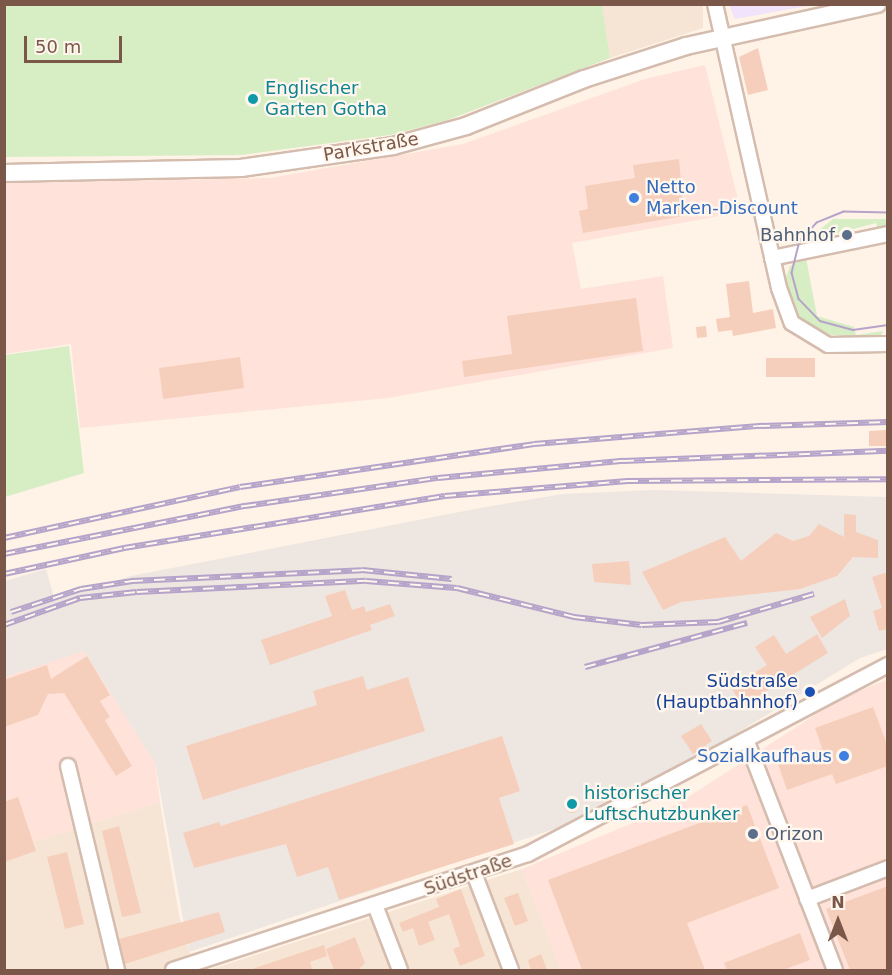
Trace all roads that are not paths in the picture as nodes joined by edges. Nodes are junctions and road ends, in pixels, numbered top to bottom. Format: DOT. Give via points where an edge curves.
graph roads {
  1 [pos="715,4"];
  2 [pos="877,4"];
  3 [pos="720,37"];
  4 [pos="4,173"];
  5 [pos="888,234"];
  6 [pos="772,258"];
  7 [pos="888,344"];
  8 [pos="888,665"];
  9 [pos="747,742"];
  10 [pos="68,766"];
  11 [pos="888,868"];
  12 [pos="474,873"];
  13 [pos="807,899"];
  14 [pos="375,905"];
  15 [pos="193,968"];
  16 [pos="117,970"];
  17 [pos="173,970"];
  18 [pos="400,970"];
  19 [pos="511,970"];
  20 [pos="835,970"];
  1 -- 3 [label="street"];
  2 -- 3 [label="street, Parkstraße"];
  3 -- 4 [label="street, Parkstraße" via="584,79 466,126 393,146 241,168"];
  3 -- 6 [label="street"];
  5 -- 6 [label="street"];
  6 -- 7 [label="street" via="796,327 828,345"];
  8 -- 9 [label="street, Südstraße"];
  9 -- 12 [label="street, Südstraße" via="583,829"];
  9 -- 13 [label="street"];
  10 -- 16 [label="street"];
  11 -- 13 [label="street"];
  12 -- 14 [label="street, Südstraße"];
  12 -- 19 [label="street"];
  13 -- 20 [label="street"];
  14 -- 15 [label="street, Südstraße"];
  14 -- 18 [label="street"];
  15 -- 17 [label="street, Südstraße"];
}
